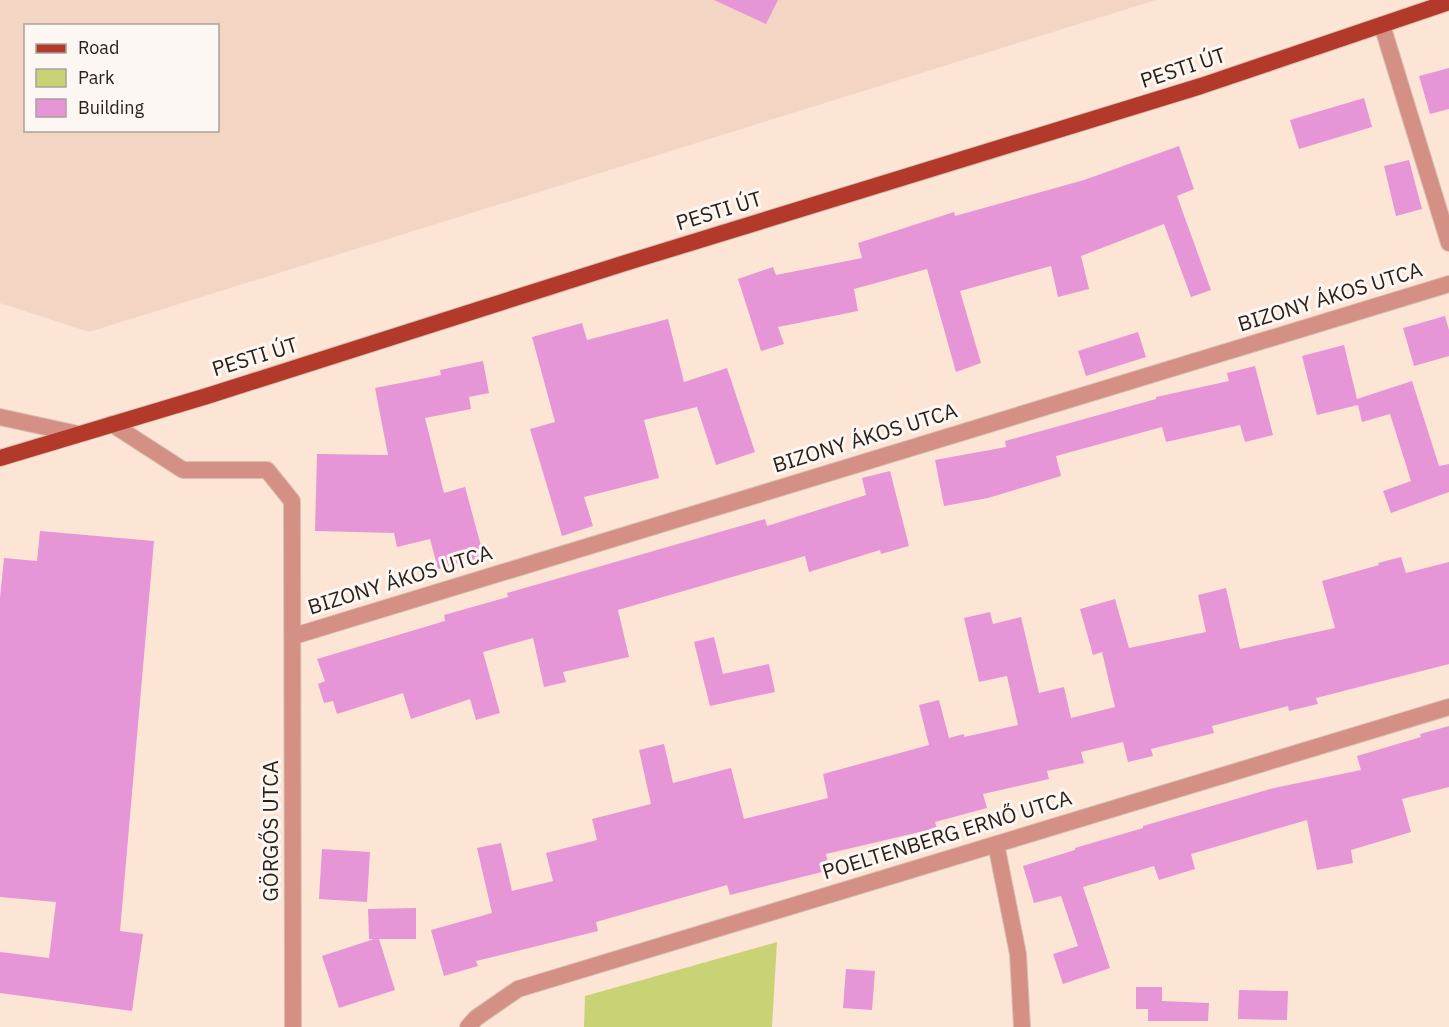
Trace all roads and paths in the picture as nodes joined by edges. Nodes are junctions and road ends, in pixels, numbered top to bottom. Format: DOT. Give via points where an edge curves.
graph roads {
  1 [pos="1449,2"];
  2 [pos="1382,25"];
  3 [pos="1449,243"];
  4 [pos="1449,284"];
  5 [pos="0,417"];
  6 [pos="112,424"];
  7 [pos="78,434"];
  8 [pos="0,458"];
  9 [pos="294,636"];
  10 [pos="1449,707"];
  11 [pos="996,844"];
  12 [pos="293,1027"];
  13 [pos="468,1027"];
  14 [pos="1022,1027"];
  1 -- 2 [label="main road, PESTI ÚT"];
  2 -- 3 [label="street"];
  2 -- 6 [label="main road, PESTI ÚT" via="1190,90"];
  4 -- 9 [label="street, BIZONY ÁKOS UTCA"];
  5 -- 7 [label="street"];
  6 -- 7 [label="main road, PESTI ÚT"];
  6 -- 9 [label="street, GÖRGŐS UTCA" via="183,470 267,470 292,501"];
  7 -- 8 [label="main road, PESTI ÚT"];
  9 -- 12 [label="street, GÖRGŐS UTCA"];
  10 -- 11 [label="street, POELTENBERG ERNŐ UTCA"];
  11 -- 13 [label="street, POELTENBERG ERNŐ UTCA" via="518,989"];
  11 -- 14 [label="street" via="1018,954"];
}
